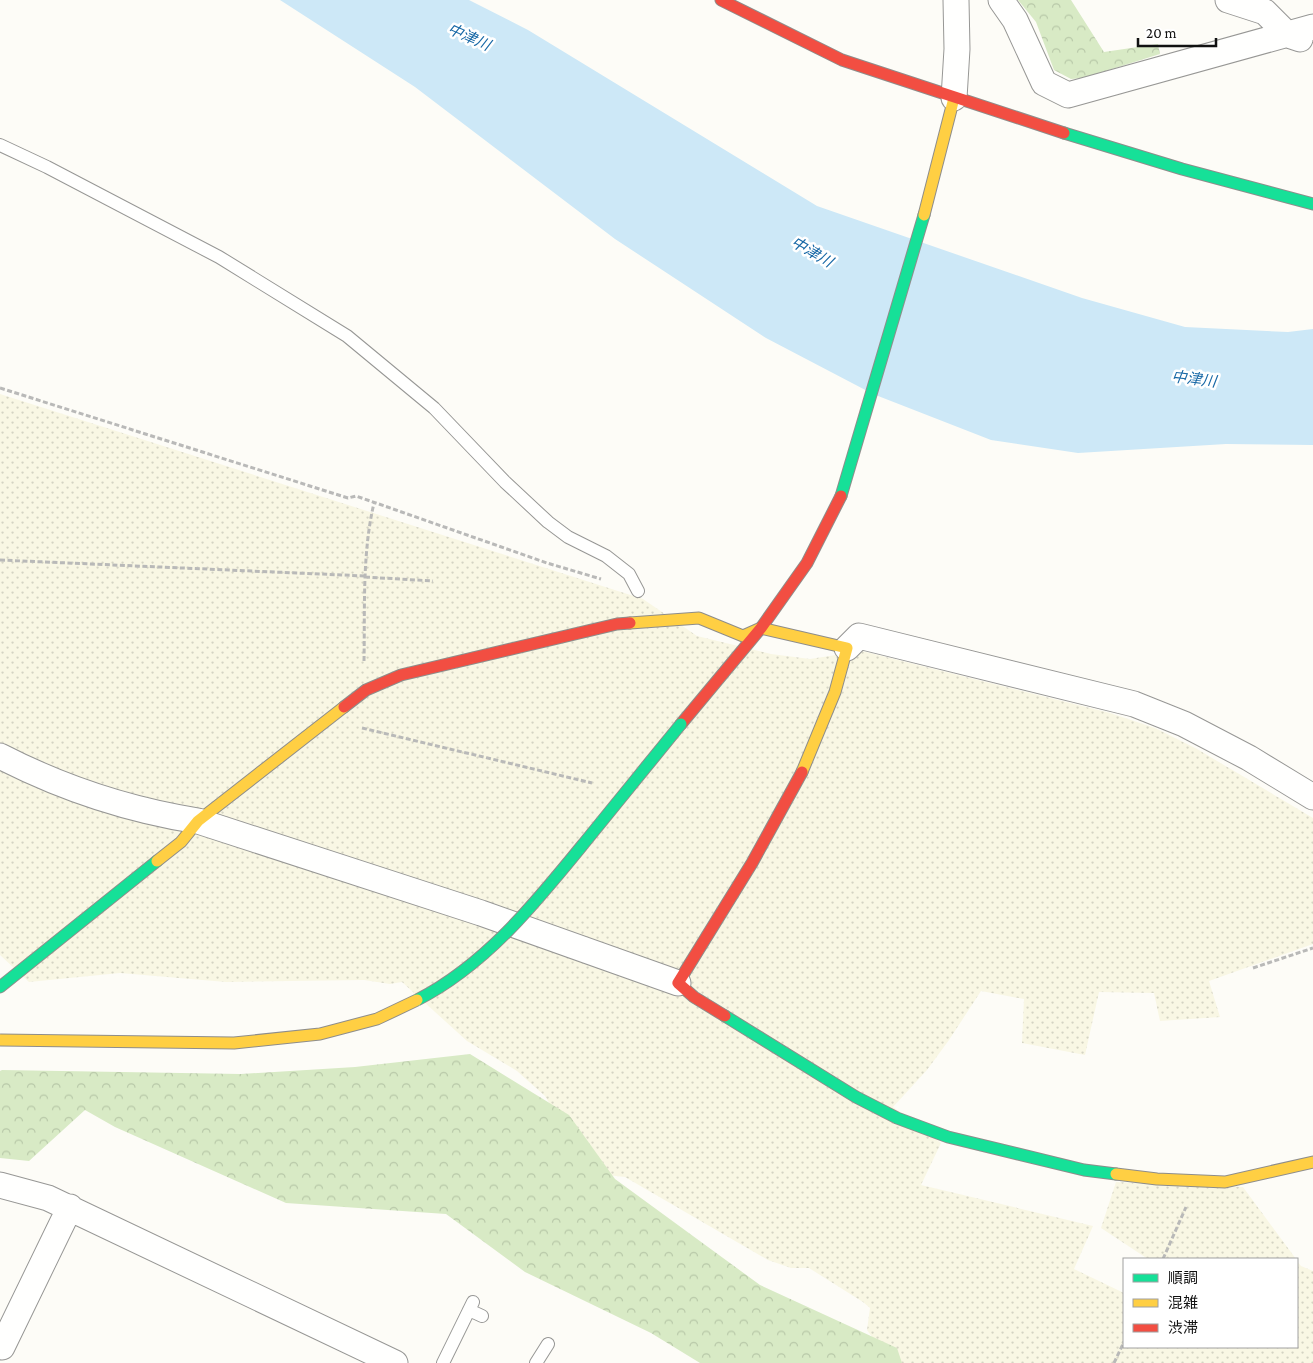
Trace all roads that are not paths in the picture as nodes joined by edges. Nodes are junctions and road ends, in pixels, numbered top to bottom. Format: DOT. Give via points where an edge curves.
graph roads {
  1 [pos="721,0"];
  2 [pos="956,0"];
  3 [pos="1001,0"];
  4 [pos="1228,0"];
  5 [pos="1313,27"];
  6 [pos="1288,35"];
  7 [pos="1313,44"];
  8 [pos="954,98"];
  9 [pos="0,145"];
  10 [pos="1313,204"];
  11 [pos="638,591"];
  12 [pos="761,628"];
  13 [pos="847,648"];
  14 [pos="0,756"];
  15 [pos="1313,797"];
  16 [pos="198,821"];
  17 [pos="678,983"];
  18 [pos="0,986"];
  19 [pos="0,1040"];
  20 [pos="1313,1162"];
  21 [pos="0,1185"];
  22 [pos="70,1207"];
  23 [pos="482,1316"];
  24 [pos="14,1336"];
  25 [pos="548,1344"];
  26 [pos="395,1363"];
  27 [pos="442,1363"];
  28 [pos="536,1363"];
  1 -- 8 [label="street" via="842,60"];
  2 -- 8 [label="street"];
  3 -- 6 [label="street" via="1044,83 1068,95"];
  4 -- 6 [label="street" via="1265,12"];
  5 -- 6 [label="street"];
  6 -- 7 [label="street"];
  8 -- 10 [label="street" via="1182,169"];
  8 -- 12 [label="street" via="844,490 807,563"];
  9 -- 11 [label="lane" via="219,257 347,336 434,408 548,522 568,537 606,556 629,574"];
  12 -- 13 [label="street"];
  12 -- 16 [label="street" via="743,636 699,618 617,624 401,675 366,690"];
  12 -- 19 [label="street, bridge" via="532,907 488,950 432,992 377,1019 320,1034 234,1043"];
  13 -- 15 [label="street" via="859,636 1134,704 1202,733"];
  13 -- 17 [label="street" via="839,684 804,768"];
  14 -- 16 [label="street" via="50,781 160,815"];
  16 -- 17 [label="street" via="481,913"];
  16 -- 18 [label="street" via="181,842"];
  17 -- 20 [label="street" via="694,997 848,1092 897,1118 948,1137 1084,1170 1197,1181 1225,1182"];
  21 -- 22 [label="street"];
  22 -- 24 [label="street"];
  22 -- 26 [label="street"];
  23 -- 27 [label="lane" via="471,1306"];
  25 -- 28 [label="lane"];
}
